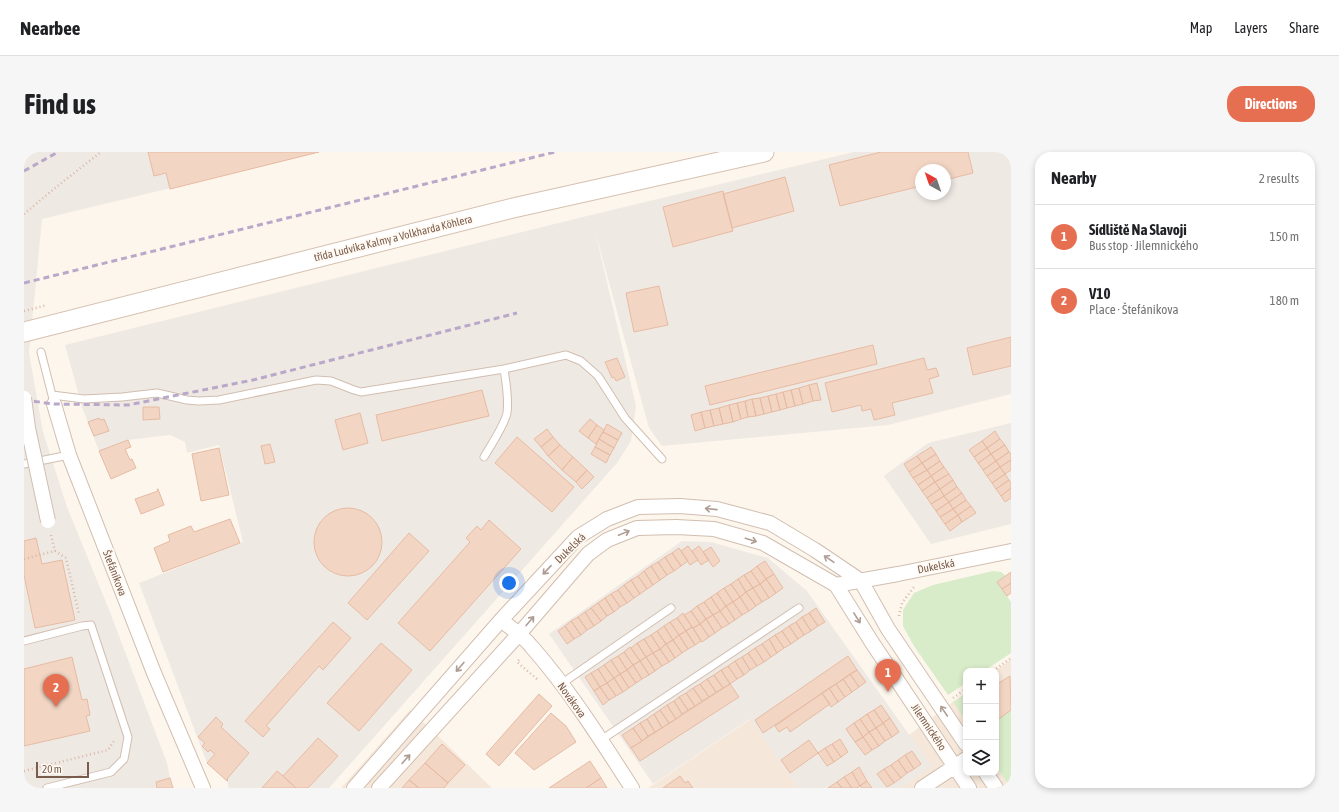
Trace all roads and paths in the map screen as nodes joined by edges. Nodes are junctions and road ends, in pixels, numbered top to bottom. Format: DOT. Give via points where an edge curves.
graph roads {
  1 [pos="101,152"];
  2 [pos="764,152"];
  3 [pos="24,214"];
  4 [pos="24,332"];
  5 [pos="42,352"];
  6 [pos="504,369"];
  7 [pos="24,398"];
  8 [pos="53,399"];
  9 [pos="69,455"];
  10 [pos="484,457"];
  11 [pos="662,459"];
  12 [pos="24,464"];
  13 [pos="48,521"];
  14 [pos="1011,551"];
  15 [pos="24,559"];
  16 [pos="861,581"];
  17 [pos="836,585"];
  18 [pos="915,586"];
  19 [pos="671,608"];
  20 [pos="799,608"];
  21 [pos="501,620"];
  22 [pos="82,626"];
  23 [pos="888,629"];
  24 [pos="519,634"];
  25 [pos="24,641"];
  26 [pos="1011,658"];
  27 [pos="996,668"];
  28 [pos="561,684"];
  29 [pos="117,736"];
  30 [pos="601,740"];
  31 [pos="963,740"];
  32 [pos="960,762"];
  33 [pos="24,771"];
  34 [pos="988,776"];
  35 [pos="47,788"];
  36 [pos="203,788"];
  37 [pos="354,788"];
  38 [pos="379,788"];
  39 [pos="632,788"];
  40 [pos="922,788"];
  41 [pos="969,788"];
  42 [pos="996,788"];
  1 -- 3 [label="path"];
  2 -- 4 [label="street, třída Ludvíka Kalmy a Volkharda Köhlera" via="513,208"];
  5 -- 8 [label="lane, Štefánikova"];
  6 -- 8 [label="lane" via="361,392 331,381 316,380 212,401 187,400 157,393"];
  6 -- 10 [label="lane" via="507,414"];
  6 -- 11 [label="lane" via="566,355 581,361 598,376 626,418"];
  7 -- 13 [label="street, bridge"];
  8 -- 9 [label="street, Štefánikova"];
  9 -- 12 [label="lane"];
  9 -- 36 [label="street, Štefánikova" via="154,673"];
  14 -- 16 [label="street, Dukelská"];
  15 -- 22 [label="path" via="55,551 66,558"];
  16 -- 17 [label="street, Dukelská"];
  16 -- 21 [label="street, Dukelská, one-way" via="770,523 717,509 680,506 638,507 607,519 578,537"];
  16 -- 23 [label="street, Jilemnického"];
  24 -- 17 [label="street, Dukelská, one-way" via="588,554 607,540 637,528 714,529 763,543"];
  17 -- 32 [label="street, Jilemnického, one-way" via="871,641"];
  18 -- 23 [label="path" via="902,603 897,624"];
  19 -- 28 [label="lane"];
  20 -- 30 [label="lane"];
  21 -- 24 [label="street, Novákova"];
  21 -- 37 [label="street, Dukelská, one-way"];
  22 -- 25 [label="lane"];
  22 -- 35 [label="lane" via="91,625 128,737 124,759 111,772"];
  31 -- 23 [label="street, Jilemnického, one-way"];
  24 -- 28 [label="street, Novákova"];
  38 -- 24 [label="street, Dukelská, one-way"];
  26 -- 27 [label="path"];
  28 -- 30 [label="street, Novákova"];
  29 -- 33 [label="path" via="108,750"];
  30 -- 39 [label="street, Novákova"];
  32 -- 40 [label="street"];
  32 -- 41 [label="street, Jilemnického"];
  34 -- 42 [label="street"];
}
